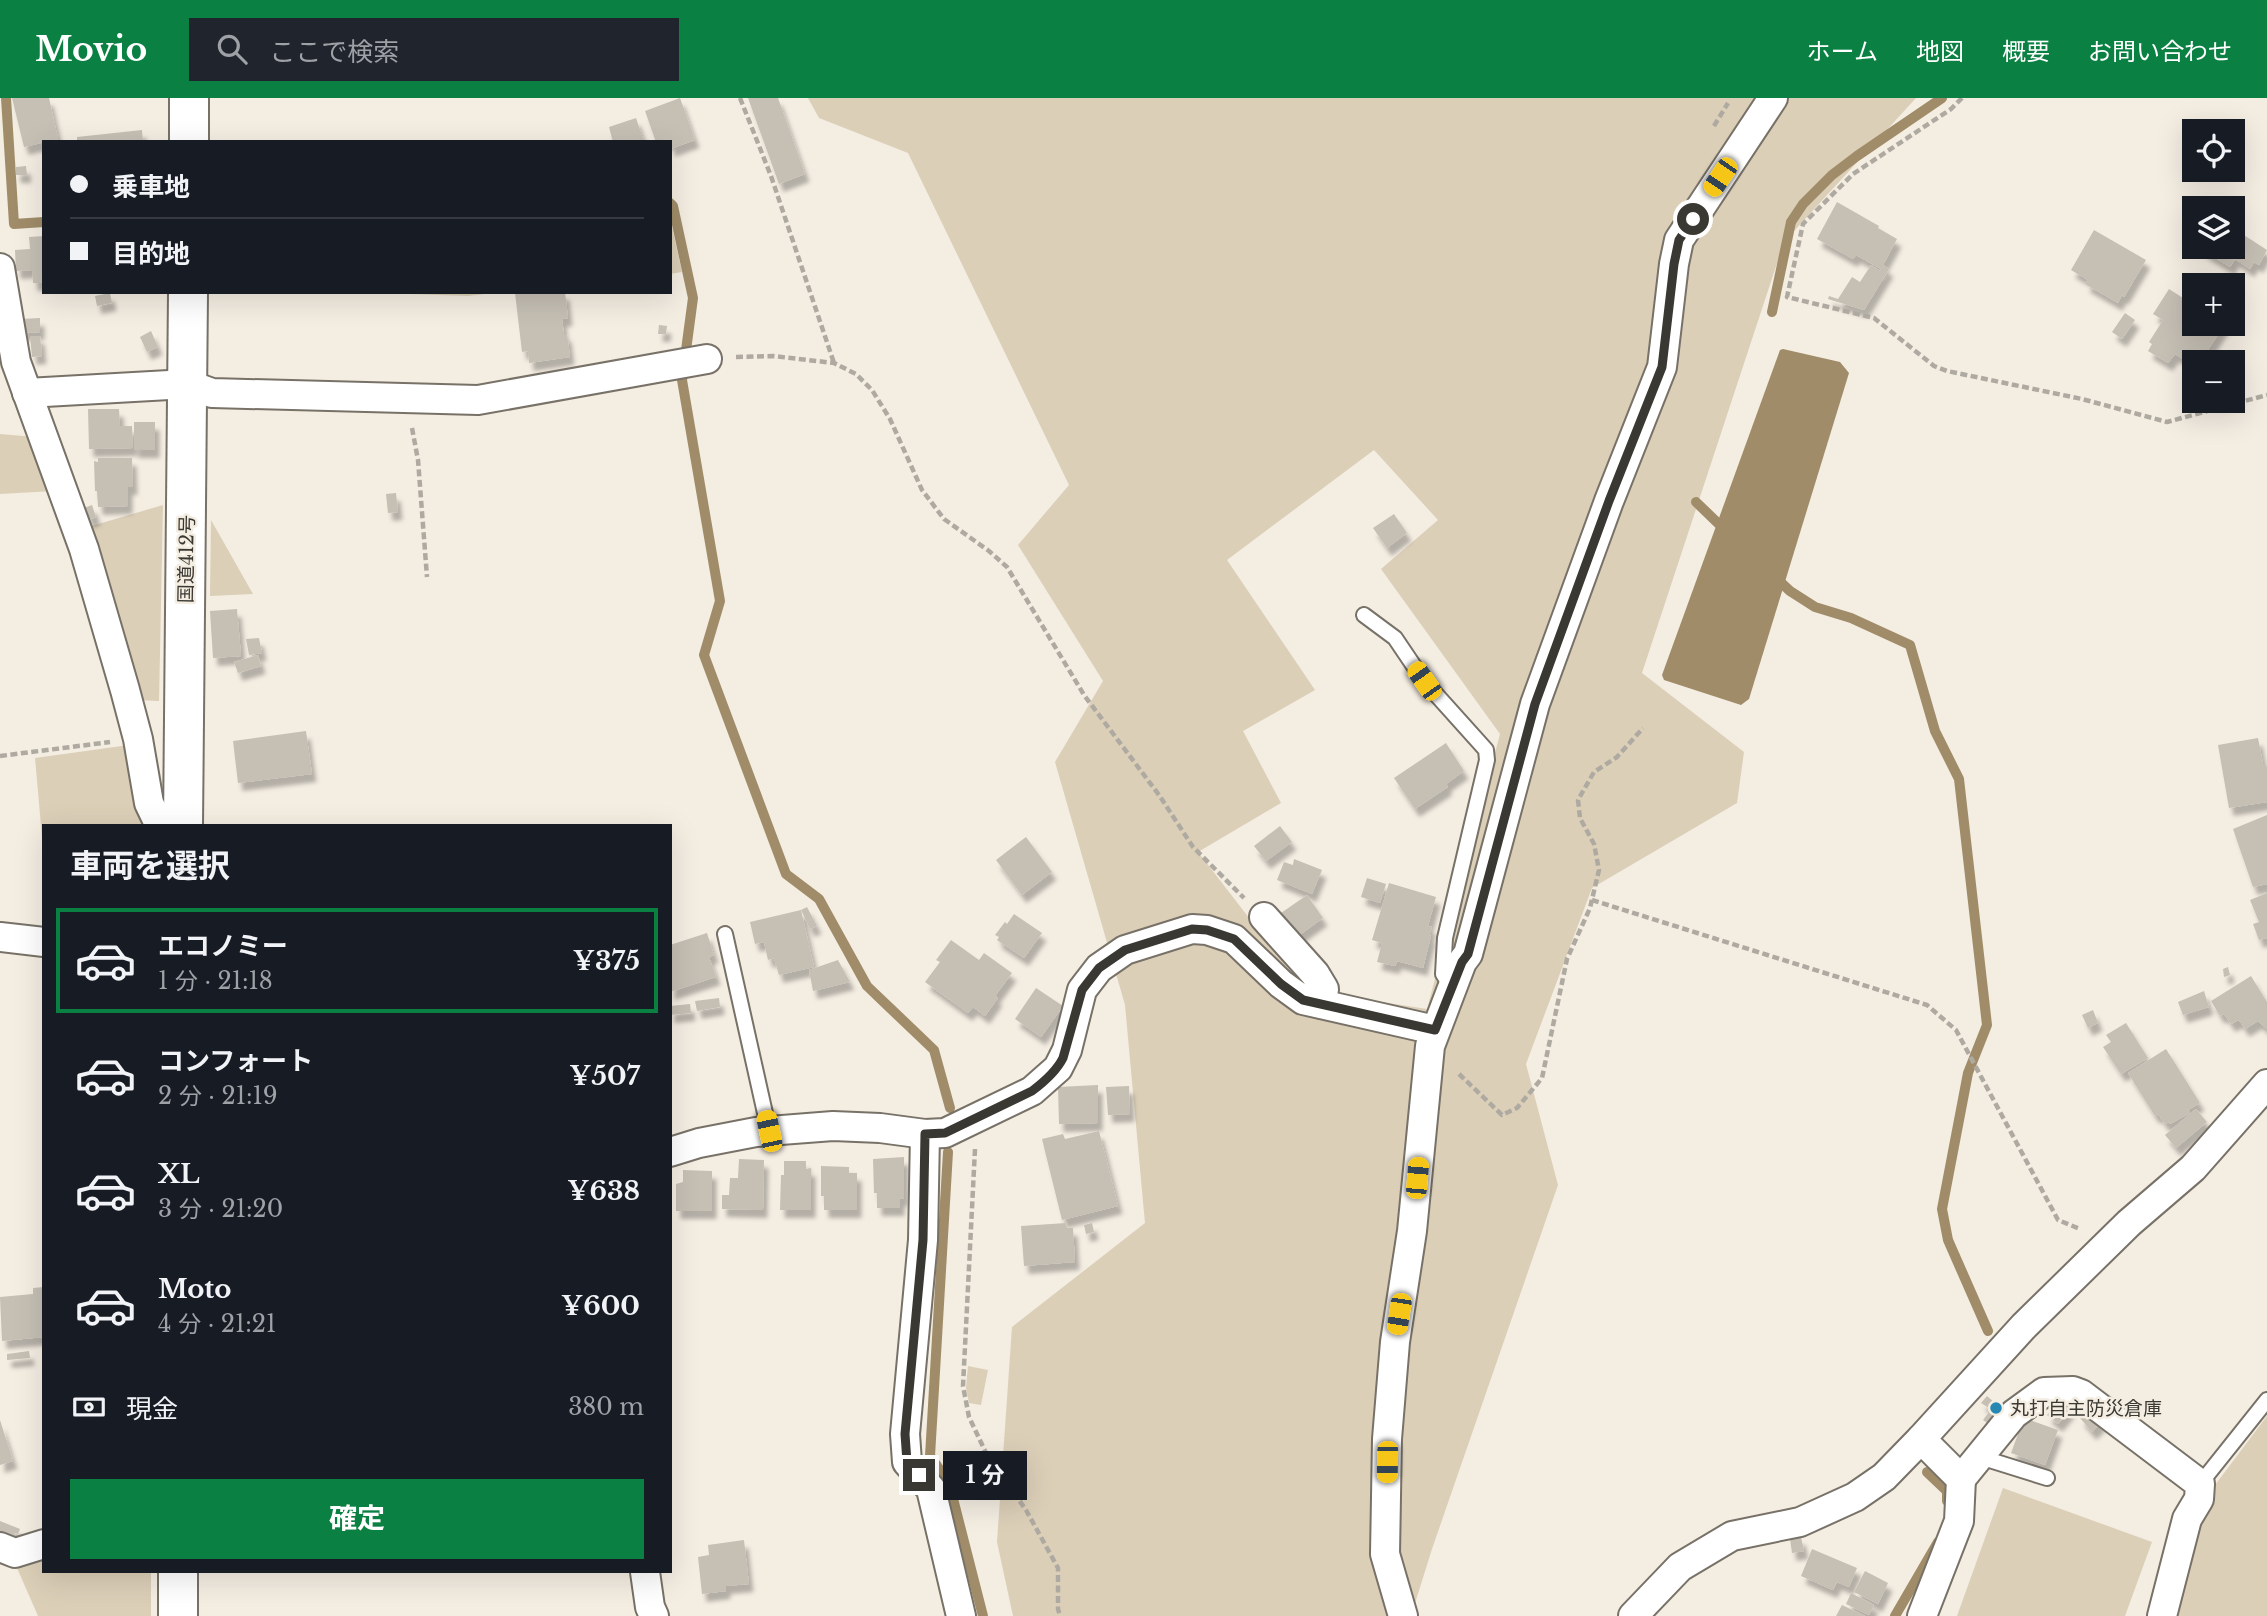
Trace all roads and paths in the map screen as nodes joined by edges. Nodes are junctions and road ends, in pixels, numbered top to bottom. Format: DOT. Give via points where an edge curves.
graph roads {
  1 [pos="190,98"];
  2 [pos="740,98"];
  3 [pos="1773,98"];
  4 [pos="1962,98"];
  5 [pos="189,140"];
  6 [pos="0,268"];
  7 [pos="188,294"];
  8 [pos="694,361"];
  9 [pos="834,363"];
  10 [pos="187,384"];
  11 [pos="27,393"];
  12 [pos="2267,395"];
  13 [pos="407,398"];
  14 [pos="427,577"];
  15 [pos="1364,615"];
  16 [pos="1643,728"];
  17 [pos="138,739"];
  18 [pos="0,755"];
  19 [pos="159,824"];
  20 [pos="183,824"];
  21 [pos="1592,900"];
  22 [pos="1264,918"];
  23 [pos="725,934"];
  24 [pos="0,937"];
  25 [pos="42,942"];
  26 [pos="1452,989"];
  27 [pos="1322,1004"];
  28 [pos="1432,1038"];
  29 [pos="2267,1083"];
  30 [pos="964,1124"];
  31 [pos="769,1131"];
  32 [pos="925,1134"];
  33 [pos="672,1152"];
  34 [pos="2107,1245"];
  35 [pos="2267,1400"];
  36 [pos="1925,1442"];
  37 [pos="1980,1457"];
  38 [pos="1958,1476"];
  39 [pos="2047,1478"];
  40 [pos="2200,1484"];
  41 [pos="42,1545"];
  42 [pos="0,1547"];
  43 [pos="178,1573"];
  44 [pos="645,1573"];
  45 [pos="178,1616"];
  46 [pos="654,1616"];
  47 [pos="961,1616"];
  48 [pos="1060,1616"];
  49 [pos="1403,1616"];
  50 [pos="1633,1616"];
  51 [pos="1922,1616"];
  52 [pos="2162,1616"];
  1 -- 5 [label="highway"];
  2 -- 9 [label="path"];
  3 -- 26 [label="street" via="1679,240 1662,367 1535,704 1468,954"];
  4 -- 12 [label="path" via="1853,174 1803,224 1787,297 1874,318 1934,366 1947,371 2167,422"];
  6 -- 11 [label="street" via="16,362"];
  7 -- 10 [label="highway, 国道412号"];
  8 -- 9 [label="path" via="773,356"];
  8 -- 13 [label="street" via="478,400"];
  9 -- 22 [label="path" via="856,374 872,390 922,490 943,519 1007,568 1084,695 1193,847"];
  10 -- 11 [label="street"];
  10 -- 13 [label="street" via="212,393"];
  10 -- 20 [label="highway, 国道412号"];
  11 -- 17 [label="street" via="84,548"];
  13 -- 14 [label="path" via="418,460"];
  15 -- 26 [label="lane" via="1395,638 1424,681 1486,750 1445,938 1443,974"];
  16 -- 21 [label="path" via="1617,757 1594,772 1578,800 1599,870"];
  17 -- 18 [label="path"];
  17 -- 19 [label="street" via="149,803"];
  21 -- 28 [label="path" via="1567,960 1542,1078 1517,1108 1502,1115"];
  21 -- 34 [label="path" via="1927,1005 1956,1030 2058,1220 2092,1233"];
  22 -- 27 [label="street" via="1315,974 1324,989"];
  23 -- 31 [label="lane"];
  24 -- 25 [label="street"];
  26 -- 28 [label="street"];
  27 -- 28 [label="street"];
  27 -- 30 [label="street" via="1303,1000 1243,945 1215,932 1192,929 1125,950 1099,968 1082,990 1058,1068 1032,1091"];
  28 -- 49 [label="street" via="1387,1439 1385,1554"];
  29 -- 34 [label="street" via="2193,1168"];
  30 -- 32 [label="street" via="945,1133"];
  30 -- 48 [label="path" via="976,1152 964,1386 969,1417 987,1455 1026,1510 1058,1568"];
  31 -- 32 [label="street" via="833,1126"];
  31 -- 33 [label="street"];
  32 -- 47 [label="street" via="923,1240 905,1434 907,1462 930,1489"];
  34 -- 36 [label="street" via="1988,1365"];
  35 -- 40 [label="lane"];
  36 -- 38 [label="street"];
  36 -- 50 [label="street" via="1855,1497 1800,1522 1732,1536 1680,1567"];
  37 -- 38 [label="street"];
  37 -- 39 [label="lane"];
  37 -- 40 [label="street" via="2014,1414 2044,1392 2073,1391"];
  38 -- 51 [label="street" via="1959,1521"];
  40 -- 52 [label="street"];
  41 -- 42 [label="street" via="15,1553"];
  43 -- 45 [label="highway"];
  44 -- 46 [label="street"];
}
